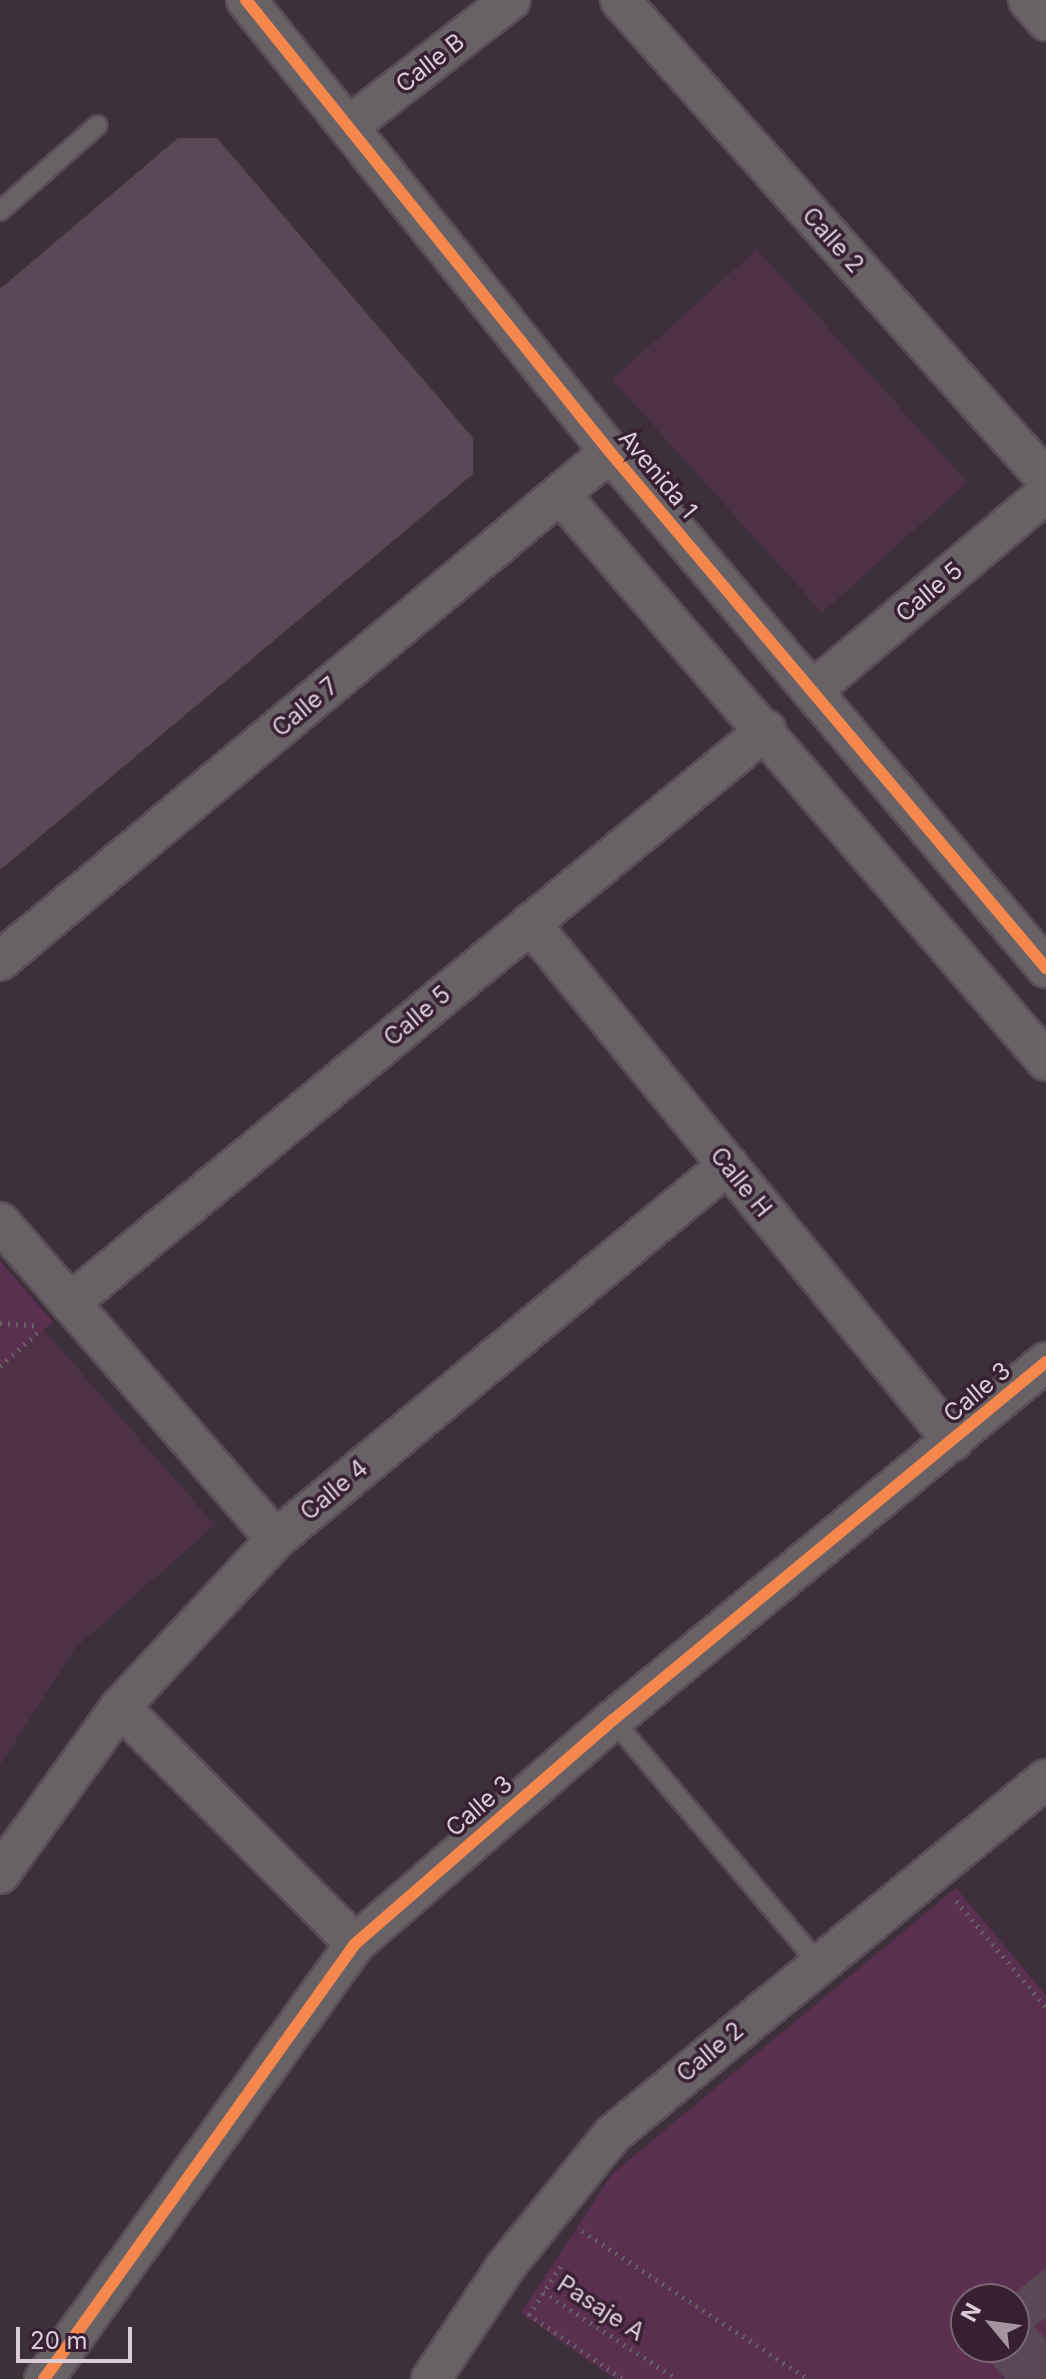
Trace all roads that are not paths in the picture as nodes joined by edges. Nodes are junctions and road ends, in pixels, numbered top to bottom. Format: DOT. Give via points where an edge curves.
graph roads {
  1 [pos="246,0"];
  2 [pos="511,0"];
  3 [pos="620,0"];
  4 [pos="98,125"];
  5 [pos="349,126"];
  6 [pos="0,211"];
  7 [pos="610,452"];
  8 [pos="1046,479"];
  9 [pos="1046,493"];
  10 [pos="560,494"];
  11 [pos="812,691"];
  12 [pos="766,730"];
  13 [pos="530,923"];
  14 [pos="0,961"];
  15 [pos="1046,968"];
  16 [pos="1046,1061"];
  17 [pos="728,1165"];
  18 [pos="0,1222"];
  19 [pos="51,1315"];
  20 [pos="1046,1362"];
  21 [pos="953,1441"];
  22 [pos="276,1539"];
  23 [pos="120,1707"];
  24 [pos="613,1720"];
  25 [pos="1046,1779"];
  26 [pos="0,1874"];
  27 [pos="355,1944"];
  28 [pos="817,1961"];
  29 [pos="44,2379"];
  30 [pos="431,2379"];
  1 -- 5 [label="street, Avenida 1"];
  2 -- 5 [label="street, Calle B"];
  3 -- 8 [label="street, Calle 2"];
  4 -- 6 [label="lane"];
  5 -- 7 [label="street, Avenida 1"];
  7 -- 10 [label="street, Calle 7"];
  7 -- 11 [label="street, Avenida 1"];
  9 -- 11 [label="street, Calle 5"];
  10 -- 12 [label="street"];
  10 -- 14 [label="street, Calle 7"];
  11 -- 15 [label="street, Avenida 1"];
  12 -- 13 [label="street, Calle 5"];
  12 -- 16 [label="street"];
  13 -- 17 [label="street, Calle H"];
  13 -- 19 [label="street, Calle 5"];
  17 -- 21 [label="street, Calle H"];
  17 -- 22 [label="street, Calle 4"];
  18 -- 19 [label="street"];
  19 -- 22 [label="street"];
  20 -- 21 [label="street, Calle 3"];
  21 -- 24 [label="street, Calle 3"];
  22 -- 23 [label="street, Calle 4"];
  23 -- 26 [label="street, Calle 4"];
  23 -- 27 [label="street"];
  24 -- 27 [label="street, Calle 3"];
  24 -- 28 [label="lane"];
  25 -- 28 [label="street, Calle 2"];
  27 -- 29 [label="street, Calle 3"];
  28 -- 30 [label="street, Calle 2" via="613,2134 498,2279"];
}
